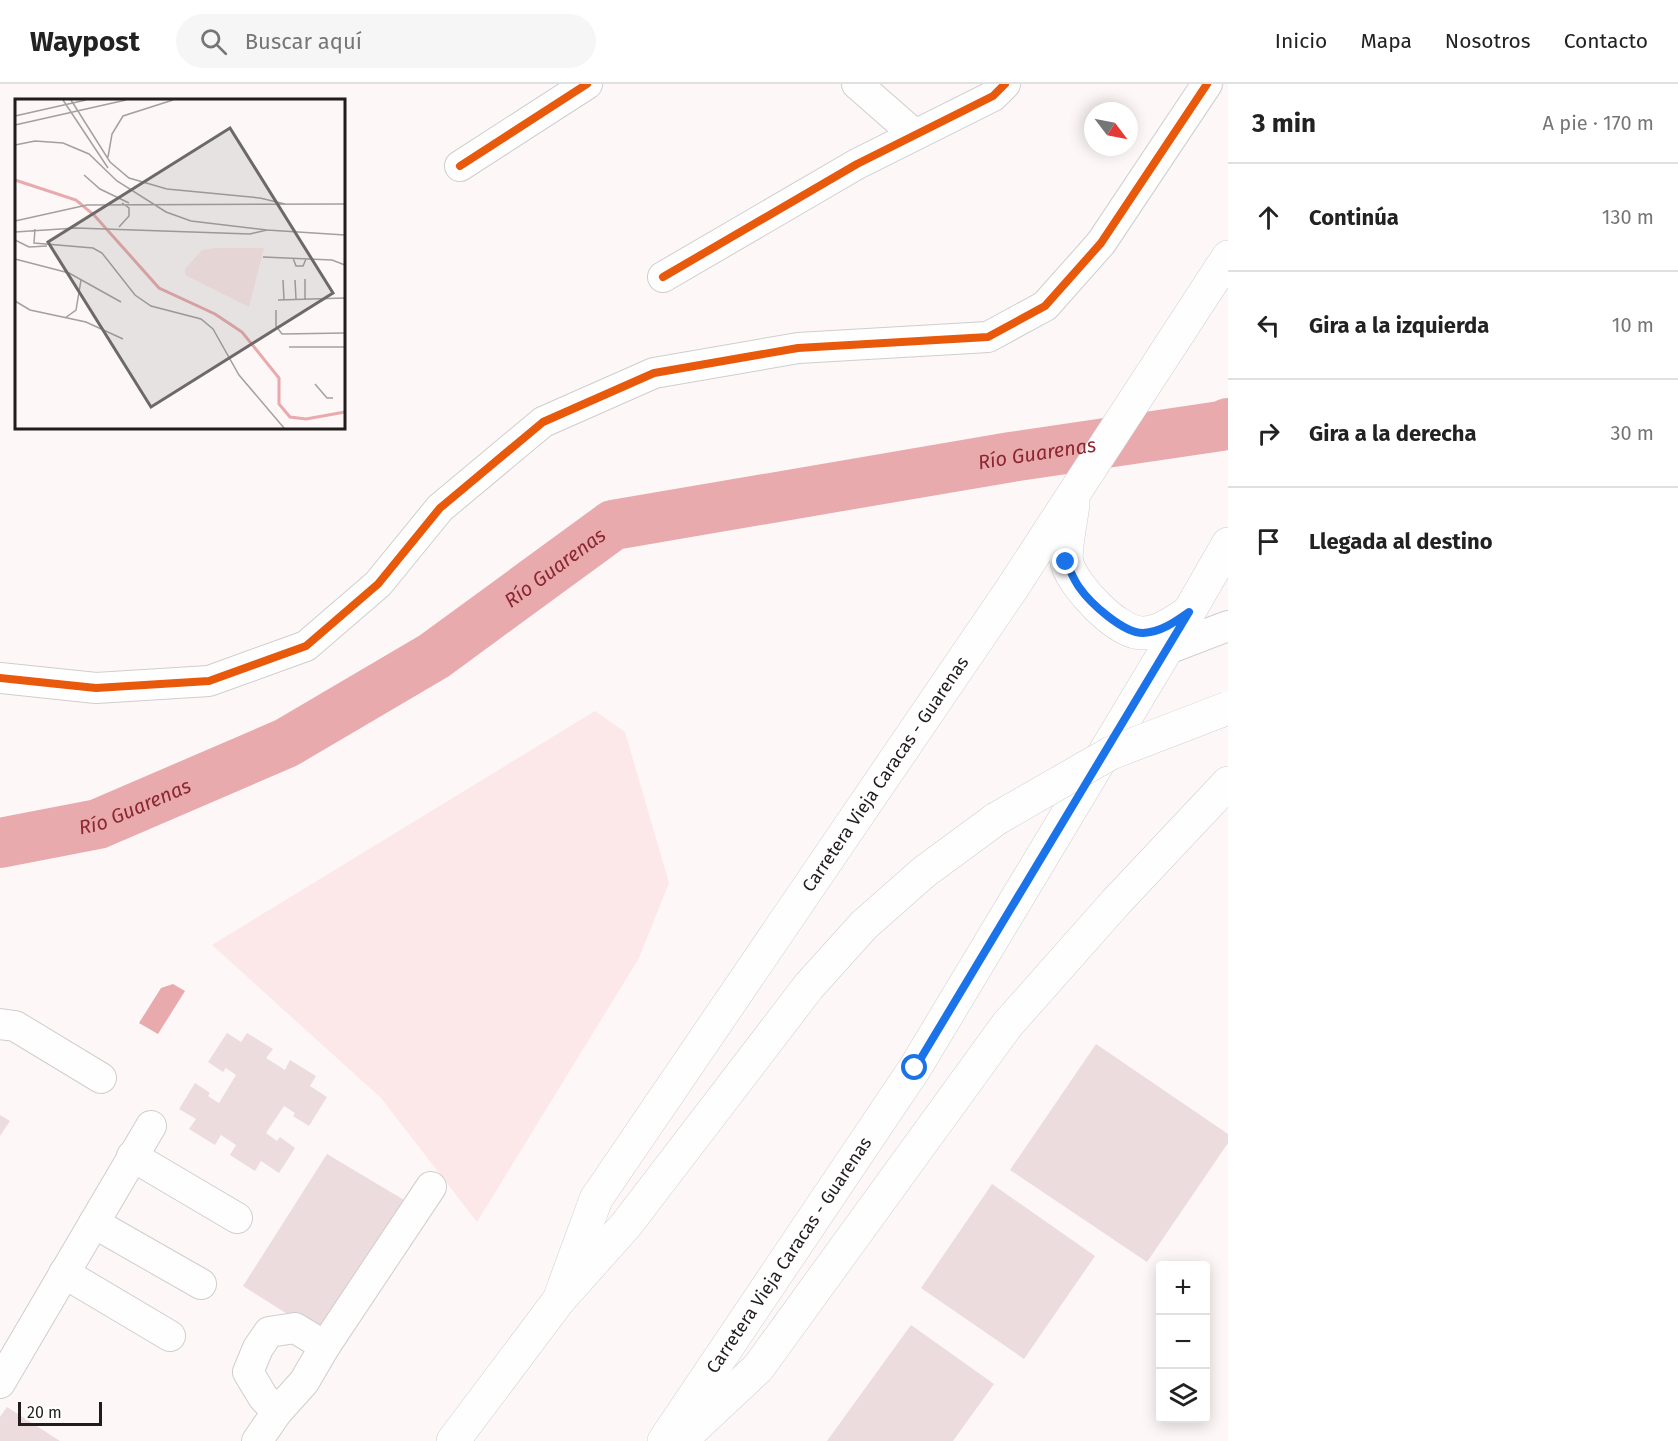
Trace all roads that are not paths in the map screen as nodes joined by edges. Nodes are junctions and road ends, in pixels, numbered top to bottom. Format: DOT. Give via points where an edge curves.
graph roads {
  1 [pos="587,84"];
  2 [pos="857,84"];
  3 [pos="1005,84"];
  4 [pos="1207,84"];
  5 [pos="914,134"];
  6 [pos="460,166"];
  7 [pos="1228,257"];
  8 [pos="663,277"];
  9 [pos="1074,495"];
  10 [pos="1228,544"];
  11 [pos="1189,612"];
  12 [pos="1228,626"];
  13 [pos="1166,650"];
  14 [pos="0,678"];
  15 [pos="1228,708"];
  16 [pos="1228,783"];
  17 [pos="0,1024"];
  18 [pos="101,1078"];
  19 [pos="151,1126"];
  20 [pos="132,1156"];
  21 [pos="431,1187"];
  22 [pos="237,1218"];
  23 [pos="94,1223"];
  24 [pos="64,1274"];
  25 [pos="201,1284"];
  26 [pos="559,1300"];
  27 [pos="170,1336"];
  28 [pos="325,1346"];
  29 [pos="0,1383"];
  30 [pos="277,1412"];
  31 [pos="257,1441"];
  32 [pos="453,1441"];
  33 [pos="664,1441"];
  34 [pos="680,1441"];
  1 -- 6 [label="street"];
  2 -- 5 [label="street"];
  3 -- 5 [label="street" via="993,96"];
  4 -- 14 [label="street" via="1101,243 1045,306 988,337 798,348 654,373 543,422 440,508 378,584 306,646 209,681 96,688"];
  5 -- 8 [label="street"];
  7 -- 9 [label="main road, Carretera Vieja Caracas - Guarenas"];
  9 -- 11 [label="main road" via="1066,562 1078,587 1097,607 1119,624 1141,633 1164,629"];
  9 -- 26 [label="main road, Carretera Vieja Caracas - Guarenas" via="596,1199"];
  10 -- 11 [label="main road, Carretera Vieja Caracas - Guarenas"];
  11 -- 13 [label="main road, Carretera Vieja Caracas - Guarenas"];
  12 -- 13 [label="street"];
  13 -- 33 [label="main road, Carretera Vieja Caracas - Guarenas" via="915,1068"];
  15 -- 26 [label="main road, bridge" via="1111,753 996,819 924,872 864,925 809,986 626,1225"];
  16 -- 34 [label="main road" via="1008,1025 758,1368"];
  17 -- 18 [label="street" via="15,1026"];
  19 -- 20 [label="street"];
  20 -- 22 [label="street"];
  20 -- 23 [label="street"];
  21 -- 28 [label="street"];
  23 -- 24 [label="street"];
  23 -- 25 [label="street"];
  24 -- 27 [label="street"];
  24 -- 29 [label="street"];
  26 -- 32 [label="main road"];
  28 -- 30 [label="street" via="304,1382"];
  28 -- 30 [label="street" via="295,1328 269,1332 248,1372"];
  30 -- 31 [label="street"];
}
